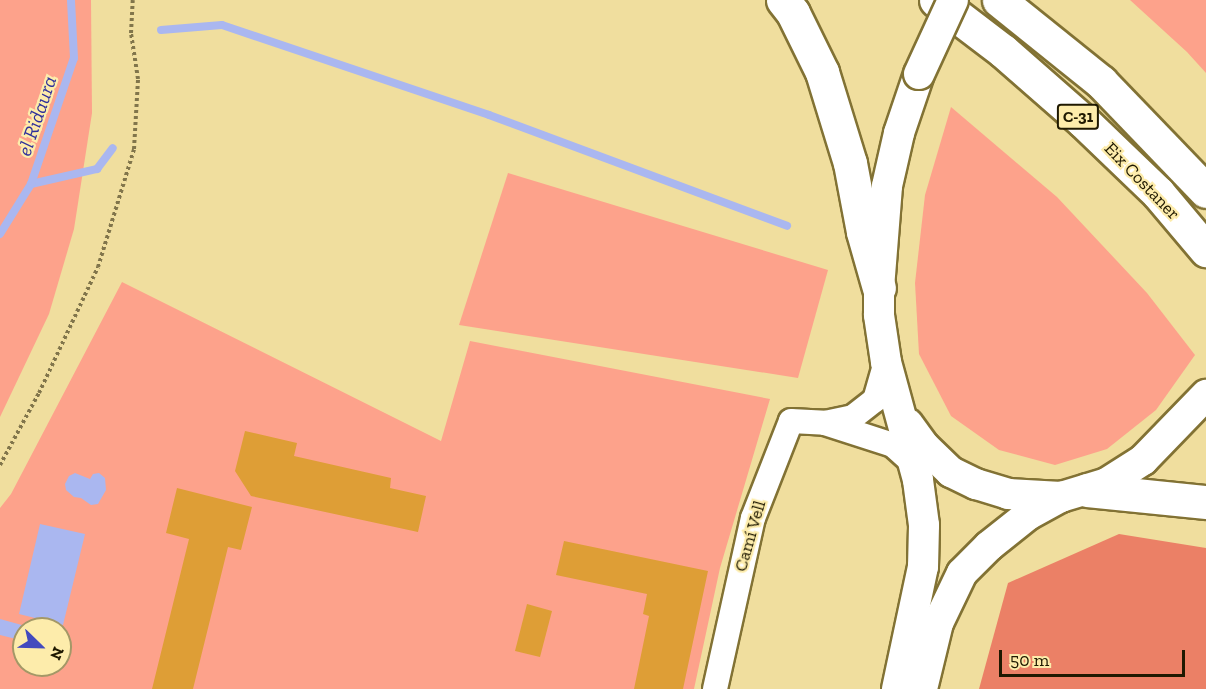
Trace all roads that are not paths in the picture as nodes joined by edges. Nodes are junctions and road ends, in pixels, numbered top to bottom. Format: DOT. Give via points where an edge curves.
graph roads {
  1 [pos="783,0"];
  2 [pos="936,0"];
  3 [pos="953,0"];
  4 [pos="999,0"];
  5 [pos="1206,191"];
  6 [pos="1206,250"];
  7 [pos="879,288"];
  8 [pos="886,362"];
  9 [pos="1206,395"];
  10 [pos="903,417"];
  11 [pos="825,423"];
  12 [pos="915,465"];
  13 [pos="1074,494"];
  14 [pos="1206,502"];
  15 [pos="715,689"];
  16 [pos="897,689"];
  17 [pos="922,689"];
  1 -- 7 [label="highway" via="822,72 850,163"];
  2 -- 6 [label="highway, Eix Costaner / C-31" via="1003,51 1083,122 1158,193"];
  3 -- 7 [label="street, bridge" via="919,74 900,133 887,186"];
  4 -- 5 [label="highway, C-31" via="1101,82"];
  7 -- 8 [label="street"];
  8 -- 10 [label="street"];
  8 -- 11 [label="street, Camí Vell" via="875,400 853,417"];
  9 -- 13 [label="street" via="1143,460 1107,483"];
  10 -- 12 [label="street"];
  10 -- 13 [label="street" via="925,447 951,472 976,484 1008,494"];
  11 -- 12 [label="street, Camí Vell" via="893,445"];
  11 -- 15 [label="street, Camí Vell" via="791,421 753,518"];
  12 -- 16 [label="street" via="924,525 923,567"];
  13 -- 14 [label="highway"];
  13 -- 17 [label="street" via="1028,515 962,573 939,623"];
}
